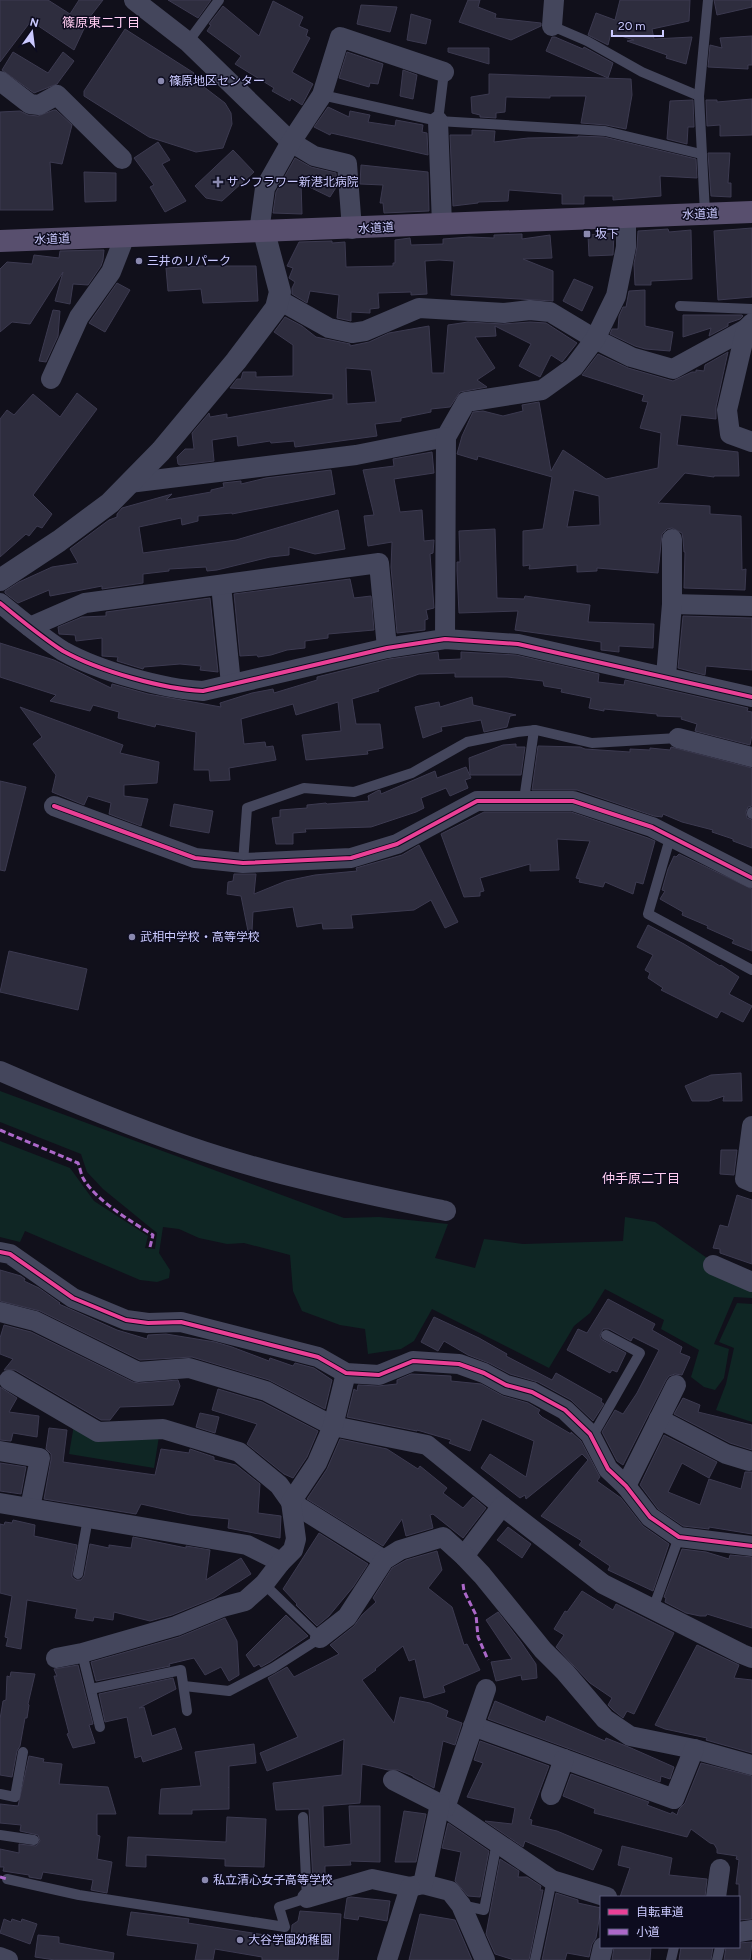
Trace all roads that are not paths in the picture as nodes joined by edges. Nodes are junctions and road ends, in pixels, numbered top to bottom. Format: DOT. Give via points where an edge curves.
graph roads {
  1 [pos="134,0"];
  2 [pos="219,0"];
  3 [pos="554,0"];
  4 [pos="708,0"];
  5 [pos="552,26"];
  6 [pos="188,42"];
  7 [pos="444,72"];
  8 [pos="0,81"];
  9 [pos="322,95"];
  10 [pos="699,96"];
  11 [pos="438,121"];
  12 [pos="291,142"];
  13 [pos="701,154"];
  14 [pos="122,158"];
  15 [pos="752,212"];
  16 [pos="705,213"];
  17 [pos="626,216"];
  18 [pos="442,224"];
  19 [pos="352,229"];
  20 [pos="261,232"];
  21 [pos="126,236"];
  22 [pos="0,241"];
  23 [pos="279,300"];
  24 [pos="680,306"];
  25 [pos="752,309"];
  26 [pos="749,326"];
  27 [pos="595,339"];
  28 [pos="51,379"];
  29 [pos="446,437"];
  30 [pos="752,442"];
  31 [pos="129,483"];
  32 [pos="672,539"];
  33 [pos="0,580"];
  34 [pos="221,585"];
  35 [pos="0,603"];
  36 [pos="672,604"];
  37 [pos="752,606"];
  38 [pos="30,627"];
  39 [pos="445,640"];
  40 [pos="387,648"];
  41 [pos="666,676"];
  42 [pos="231,684"];
  43 [pos="752,697"];
  44 [pos="534,730"];
  45 [pos="678,738"];
  46 [pos="752,757"];
  47 [pos="524,800"];
  48 [pos="54,806"];
  49 [pos="671,835"];
  50 [pos="243,863"];
  51 [pos="752,878"];
  52 [pos="752,970"];
  53 [pos="0,1072"];
  54 [pos="752,1126"];
  55 [pos="752,1182"];
  56 [pos="446,1211"];
  57 [pos="0,1252"];
  58 [pos="714,1265"];
  59 [pos="752,1282"];
  60 [pos="0,1312"];
  61 [pos="606,1335"];
  62 [pos="346,1373"];
  63 [pos="9,1380"];
  64 [pos="676,1384"];
  65 [pos="659,1419"];
  66 [pos="333,1426"];
  67 [pos="592,1437"];
  68 [pos="0,1451"];
  69 [pos="749,1461"];
  70 [pos="626,1486"];
  71 [pos="291,1502"];
  72 [pos="0,1503"];
  73 [pos="502,1506"];
  74 [pos="30,1508"];
  75 [pos="88,1518"];
  76 [pos="679,1537"];
  77 [pos="752,1546"];
  78 [pos="464,1556"];
  79 [pos="384,1560"];
  80 [pos="281,1562"];
  81 [pos="78,1574"];
  82 [pos="264,1584"];
  83 [pos="653,1609"];
  84 [pos="320,1638"];
  85 [pos="82,1653"];
  86 [pos="752,1657"];
  87 [pos="56,1658"];
  88 [pos="184,1686"];
  89 [pos="91,1689"];
  90 [pos="486,1689"];
  91 [pos="187,1712"];
  92 [pos="473,1726"];
  93 [pos="100,1727"];
  94 [pos="694,1749"];
  95 [pos="23,1752"];
  96 [pos="564,1759"];
  97 [pos="752,1765"];
  98 [pos="393,1780"];
  99 [pos="0,1794"];
  100 [pos="551,1795"];
  101 [pos="443,1806"];
  102 [pos="303,1817"];
  103 [pos="0,1835"];
  104 [pos="34,1840"];
  105 [pos="498,1842"];
  106 [pos="720,1869"];
  107 [pos="7,1879"];
  108 [pos="552,1880"];
  109 [pos="416,1886"];
  110 [pos="604,1896"];
  111 [pos="716,1896"];
  112 [pos="307,1898"];
  113 [pos="461,1905"];
  114 [pos="752,1930"];
  115 [pos="740,1932"];
  116 [pos="603,1948"];
  117 [pos="674,1948"];
  118 [pos="720,1948"];
  119 [pos="0,1957"];
  120 [pos="8,1960"];
  121 [pos="387,1960"];
  122 [pos="485,1960"];
  123 [pos="535,1960"];
  124 [pos="600,1960"];
  125 [pos="671,1960"];
  126 [pos="717,1960"];
  1 -- 6 [label="street"];
  2 -- 6 [label="lane"];
  3 -- 5 [label="street"];
  4 -- 10 [label="lane"];
  5 -- 10 [label="lane" via="587,41 642,72"];
  6 -- 12 [label="street"];
  7 -- 9 [label="street" via="340,37"];
  7 -- 11 [label="lane"];
  8 -- 14 [label="street" via="30,104 39,105 57,95"];
  9 -- 11 [label="lane"];
  9 -- 12 [label="street"];
  10 -- 13 [label="lane"];
  11 -- 13 [label="lane" via="605,131"];
  11 -- 18 [label="street"];
  12 -- 19 [label="street" via="314,156 347,164"];
  12 -- 20 [label="street" via="265,188"];
  13 -- 16 [label="lane"];
  15 -- 16 [label="main road, 水道道"];
  16 -- 17 [label="main road, 水道道"];
  17 -- 18 [label="main road, 水道道"];
  17 -- 27 [label="street" via="626,248 616,296"];
  18 -- 19 [label="main road, 水道道"];
  19 -- 20 [label="main road, 水道道"];
  20 -- 21 [label="main road, 水道道"];
  20 -- 23 [label="street" via="280,292"];
  21 -- 22 [label="main road, 水道道"];
  21 -- 28 [label="street" via="112,272 79,317"];
  23 -- 27 [label="street" via="329,328 352,333 365,332 418,308 504,313 530,310 550,312"];
  23 -- 31 [label="street" via="276,308 236,361 161,451"];
  24 -- 25 [label="lane"];
  26 -- 27 [label="street" via="673,369 631,357"];
  26 -- 30 [label="street" via="727,410 730,434"];
  27 -- 29 [label="street" via="574,367 542,390 466,402"];
  29 -- 31 [label="street" via="356,454"];
  29 -- 39 [label="street"];
  31 -- 33 [label="street" via="110,503"];
  32 -- 36 [label="street"];
  34 -- 38 [label="street" via="85,603"];
  34 -- 40 [label="street" via="379,562"];
  34 -- 42 [label="street"];
  35 -- 38 [label="street"];
  36 -- 37 [label="street"];
  36 -- 41 [label="street"];
  38 -- 42 [label="street" via="63,651 110,670 179,690 203,691"];
  39 -- 40 [label="street"];
  39 -- 41 [label="street" via="518,644"];
  40 -- 42 [label="street"];
  41 -- 43 [label="street"];
  44 -- 45 [label="lane" via="592,743"];
  44 -- 47 [label="lane"];
  44 -- 50 [label="lane" via="467,742 412,773 354,792 304,788 247,808"];
  45 -- 46 [label="street"];
  47 -- 49 [label="street" via="573,801"];
  47 -- 50 [label="street" via="477,800 398,844 351,858"];
  48 -- 50 [label="street" via="195,858"];
  49 -- 51 [label="street"];
  49 -- 52 [label="lane" via="648,914"];
  53 -- 56 [label="street" via="189,1147 315,1183"];
  54 -- 55 [label="street" via="745,1179"];
  57 -- 62 [label="street" via="10,1254 73,1298 126,1320 148,1323 181,1322 318,1356"];
  58 -- 59 [label="street"];
  60 -- 66 [label="street" via="35,1321 138,1372 189,1368 266,1391"];
  61 -- 67 [label="lane" via="640,1353"];
  62 -- 66 [label="street"];
  62 -- 67 [label="street" via="379,1374 412,1361 459,1364 506,1385 532,1392 565,1410"];
  63 -- 71 [label="street" via="98,1432 163,1429 239,1452 279,1485"];
  64 -- 65 [label="street"];
  65 -- 69 [label="street" via="726,1454"];
  65 -- 70 [label="street"];
  66 -- 71 [label="street" via="317,1463"];
  66 -- 73 [label="street" via="428,1445"];
  67 -- 70 [label="street" via="608,1469"];
  68 -- 74 [label="street" via="40,1458"];
  70 -- 76 [label="street" via="650,1517"];
  71 -- 79 [label="street"];
  71 -- 80 [label="street" via="296,1539 293,1550"];
  72 -- 74 [label="street"];
  73 -- 78 [label="street"];
  73 -- 83 [label="street" via="603,1584"];
  74 -- 75 [label="street"];
  75 -- 80 [label="street" via="247,1545"];
  75 -- 81 [label="lane"];
  76 -- 77 [label="street"];
  76 -- 83 [label="lane"];
  78 -- 79 [label="street" via="443,1537 400,1550"];
  78 -- 94 [label="street" via="605,1719 630,1736"];
  79 -- 84 [label="street" via="347,1617"];
  80 -- 82 [label="street"];
  82 -- 84 [label="lane"];
  82 -- 85 [label="street" via="245,1601 222,1607 176,1626"];
  83 -- 86 [label="street"];
  84 -- 88 [label="lane" via="273,1668 229,1691"];
  85 -- 87 [label="street"];
  85 -- 89 [label="lane"];
  88 -- 89 [label="lane" via="181,1670"];
  88 -- 91 [label="lane"];
  89 -- 93 [label="lane"];
  90 -- 92 [label="street"];
  92 -- 96 [label="street"];
  92 -- 101 [label="street"];
  94 -- 96 [label="street" via="674,1800"];
  94 -- 97 [label="street"];
  95 -- 99 [label="lane" via="15,1797"];
  96 -- 100 [label="street"];
  98 -- 101 [label="street"];
  101 -- 105 [label="street"];
  101 -- 109 [label="street"];
  102 -- 112 [label="lane"];
  103 -- 104 [label="lane"];
  105 -- 108 [label="street"];
  105 -- 113 [label="lane" via="484,1910"];
  106 -- 111 [label="street"];
  107 -- 112 [label="lane" via="79,1895 285,1927 279,1907"];
  108 -- 110 [label="street"];
  108 -- 123 [label="lane"];
  109 -- 112 [label="street" via="372,1879"];
  109 -- 113 [label="street" via="450,1891"];
  109 -- 121 [label="street"];
  113 -- 122 [label="street"];
  114 -- 115 [label="street"];
  116 -- 124 [label="street"];
  117 -- 125 [label="lane"];
  118 -- 126 [label="lane"];
  119 -- 120 [label="street"];
}
